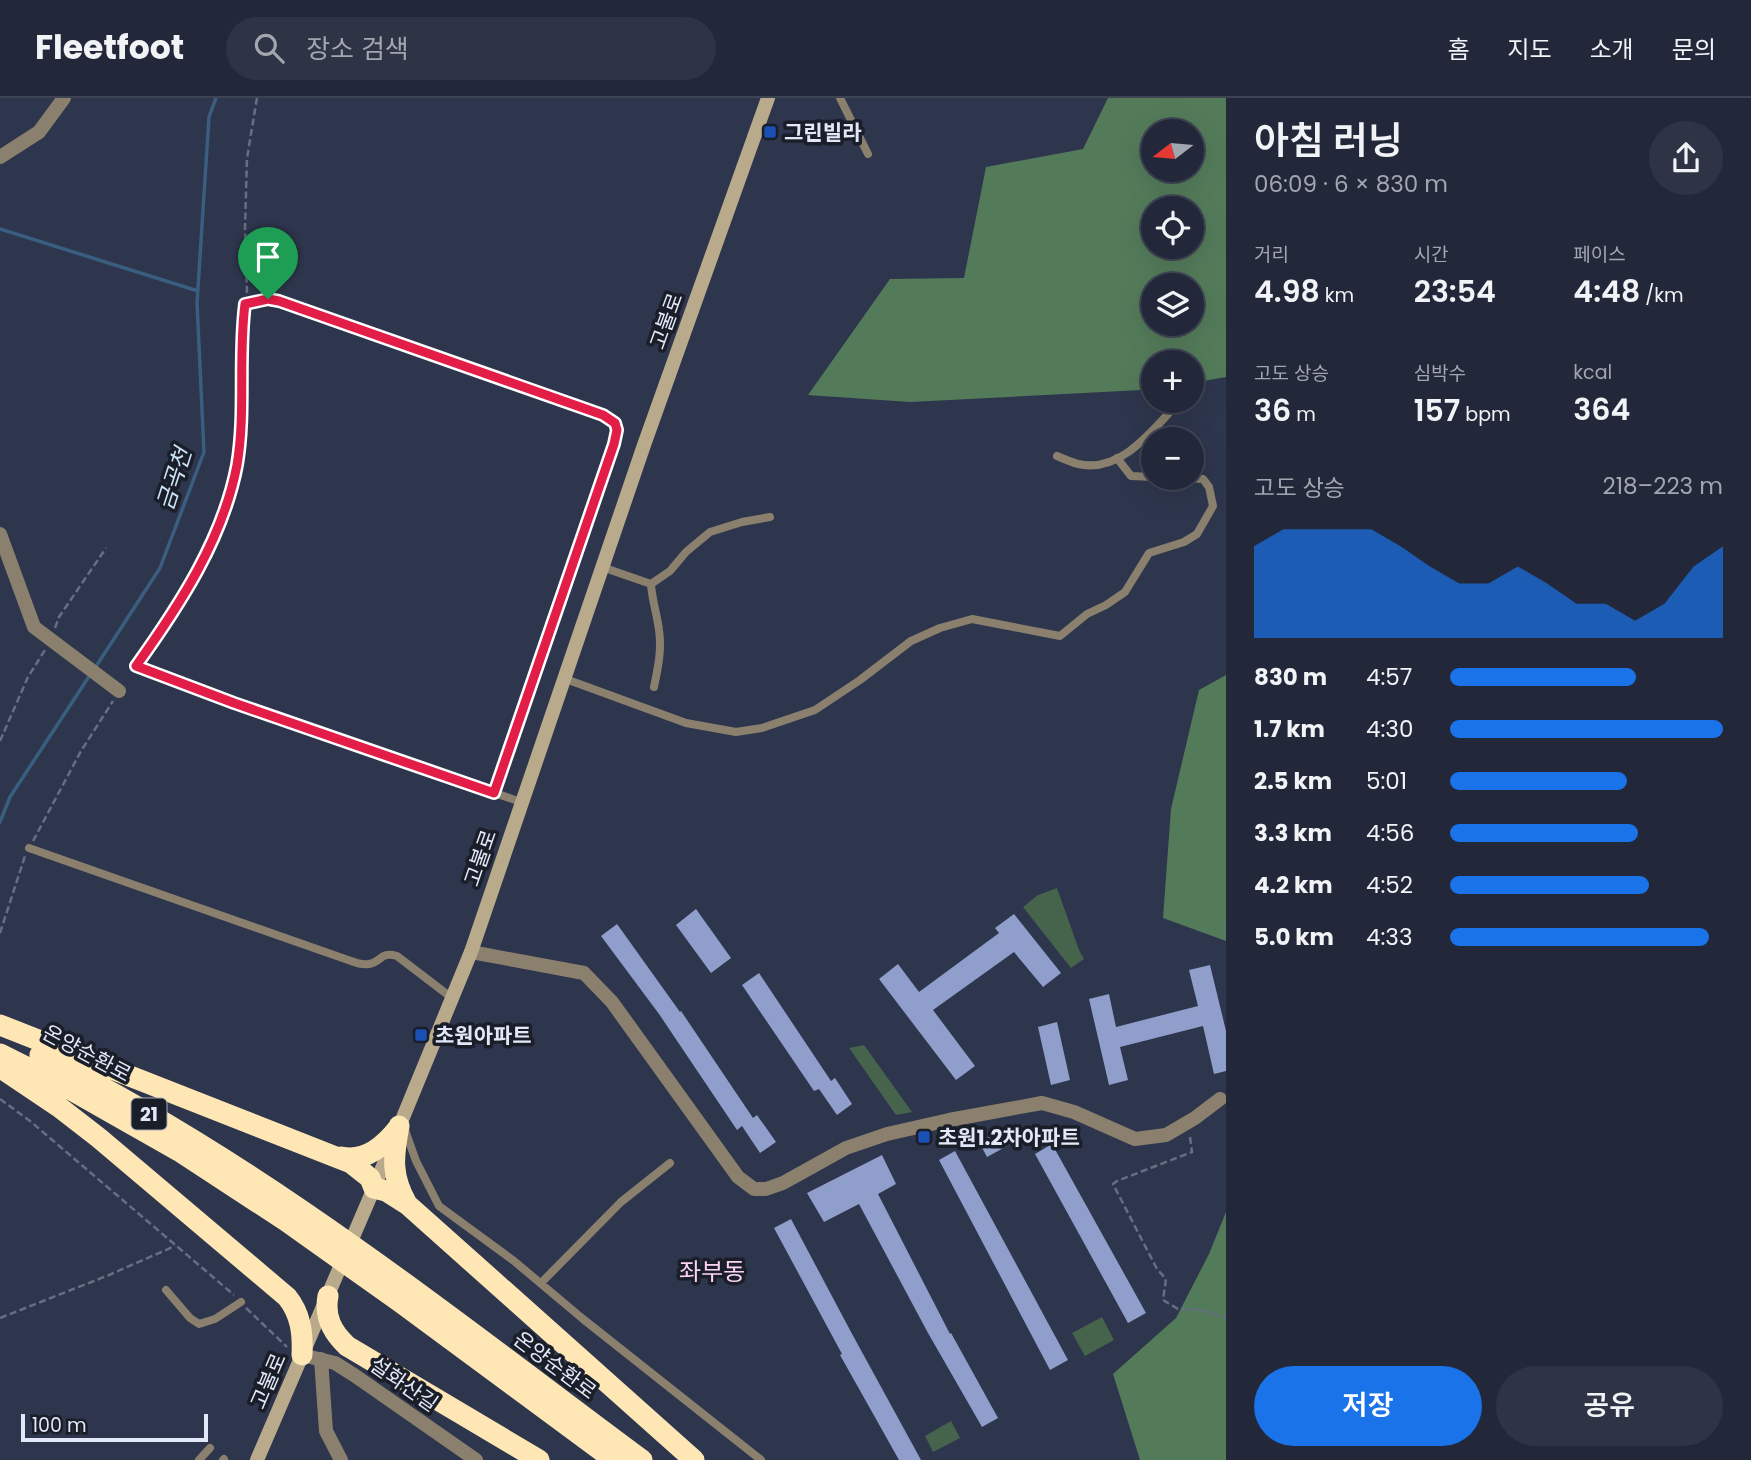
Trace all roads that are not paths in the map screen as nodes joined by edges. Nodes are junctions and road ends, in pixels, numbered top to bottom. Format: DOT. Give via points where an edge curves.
graph roads {
  1 [pos="64,98"];
  2 [pos="768,98"];
  3 [pos="840,98"];
  4 [pos="869,154"];
  5 [pos="0,156"];
  6 [pos="245,304"];
  7 [pos="1169,413"];
  8 [pos="1057,456"];
  9 [pos="1117,458"];
  10 [pos="1141,476"];
  11 [pos="1204,480"];
  12 [pos="770,517"];
  13 [pos="0,534"];
  14 [pos="602,567"];
  15 [pos="652,584"];
  16 [pos="136,666"];
  17 [pos="563,678"];
  18 [pos="654,687"];
  19 [pos="119,691"];
  20 [pos="494,793"];
  21 [pos="521,802"];
  22 [pos="29,848"];
  23 [pos="471,952"];
  24 [pos="452,998"];
  25 [pos="0,1025"];
  26 [pos="0,1035"];
  27 [pos="0,1054"];
  28 [pos="0,1067"];
  29 [pos="1223,1098"];
  30 [pos="400,1123"];
  31 [pos="332,1155"];
  32 [pos="670,1163"];
  33 [pos="374,1188"];
  34 [pos="408,1206"];
  35 [pos="289,1212"];
  36 [pos="541,1283"];
  37 [pos="166,1290"];
  38 [pos="403,1293"];
  39 [pos="328,1296"];
  40 [pos="287,1297"];
  41 [pos="241,1303"];
  42 [pos="347,1346"];
  43 [pos="312,1357"];
  44 [pos="210,1448"];
  45 [pos="199,1460"];
  46 [pos="257,1460"];
  47 [pos="341,1460"];
  48 [pos="476,1460"];
  49 [pos="538,1460"];
  50 [pos="614,1460"];
  51 [pos="642,1460"];
  52 [pos="694,1460"];
  53 [pos="761,1460"];
  1 -- 5 [label="street" via="39,132"];
  2 -- 14 [label="main road, 고불로"];
  3 -- 4 [label="lane"];
  6 -- 20 [label="lane" via="279,301 615,423 614,444"];
  7 -- 9 [label="lane" via="1138,445"];
  8 -- 9 [label="lane" via="1079,465 1104,465"];
  9 -- 10 [label="lane" via="1131,476"];
  11 -- 17 [label="lane" via="1213,506 1197,534 1149,553 1125,592 1060,636 972,619 940,628 911,641 815,710 762,728 736,732 686,723"];
  12 -- 15 [label="lane" via="710,532"];
  13 -- 19 [label="street" via="34,627"];
  14 -- 15 [label="lane"];
  14 -- 17 [label="main road, 고불로"];
  15 -- 18 [label="lane" via="660,656"];
  16 -- 20 [label="lane"];
  17 -- 21 [label="main road, 고불로"];
  20 -- 21 [label="lane"];
  21 -- 23 [label="main road, 고불로"];
  22 -- 24 [label="lane" via="351,961 367,965 383,955 397,956"];
  23 -- 24 [label="main road, 고불로"];
  23 -- 29 [label="street" via="584,974 612,1002 738,1177 754,1189 783,1183 846,1148 949,1120 1042,1103 1135,1139 1166,1135"];
  24 -- 30 [label="main road, 고불로"];
  25 -- 31 [label="highway"];
  26 -- 35 [label="highway, 온양순환로 / 21" via="173,1128"];
  27 -- 35 [label="highway, 온양순환로 / 21"];
  28 -- 40 [label="highway" via="99,1138"];
  30 -- 31 [label="highway" via="375,1151 361,1157"];
  30 -- 33 [label="main road, 고불로"];
  30 -- 34 [label="highway" via="394,1169"];
  30 -- 36 [label="lane" via="439,1206"];
  31 -- 33 [label="highway" via="361,1169"];
  32 -- 36 [label="lane" via="621,1202"];
  33 -- 34 [label="highway"];
  33 -- 39 [label="main road, 고불로"];
  34 -- 52 [label="highway"];
  35 -- 38 [label="highway, 21"];
  36 -- 53 [label="lane"];
  37 -- 41 [label="lane" via="199,1324"];
  38 -- 50 [label="highway, 온양순환로 / 21"];
  38 -- 51 [label="highway, 온양순환로 / 21"];
  39 -- 40 [label="highway" via="308,1302"];
  39 -- 42 [label="highway" via="329,1322"];
  39 -- 43 [label="main road, 고불로"];
  40 -- 43 [label="highway"];
  42 -- 43 [label="highway" via="320,1345"];
  42 -- 49 [label="highway"];
  43 -- 46 [label="main road, 고불로"];
  43 -- 47 [label="street" via="326,1431"];
  43 -- 48 [label="street, 설화산길" via="354,1374"];
  44 -- 45 [label="lane"];
}
